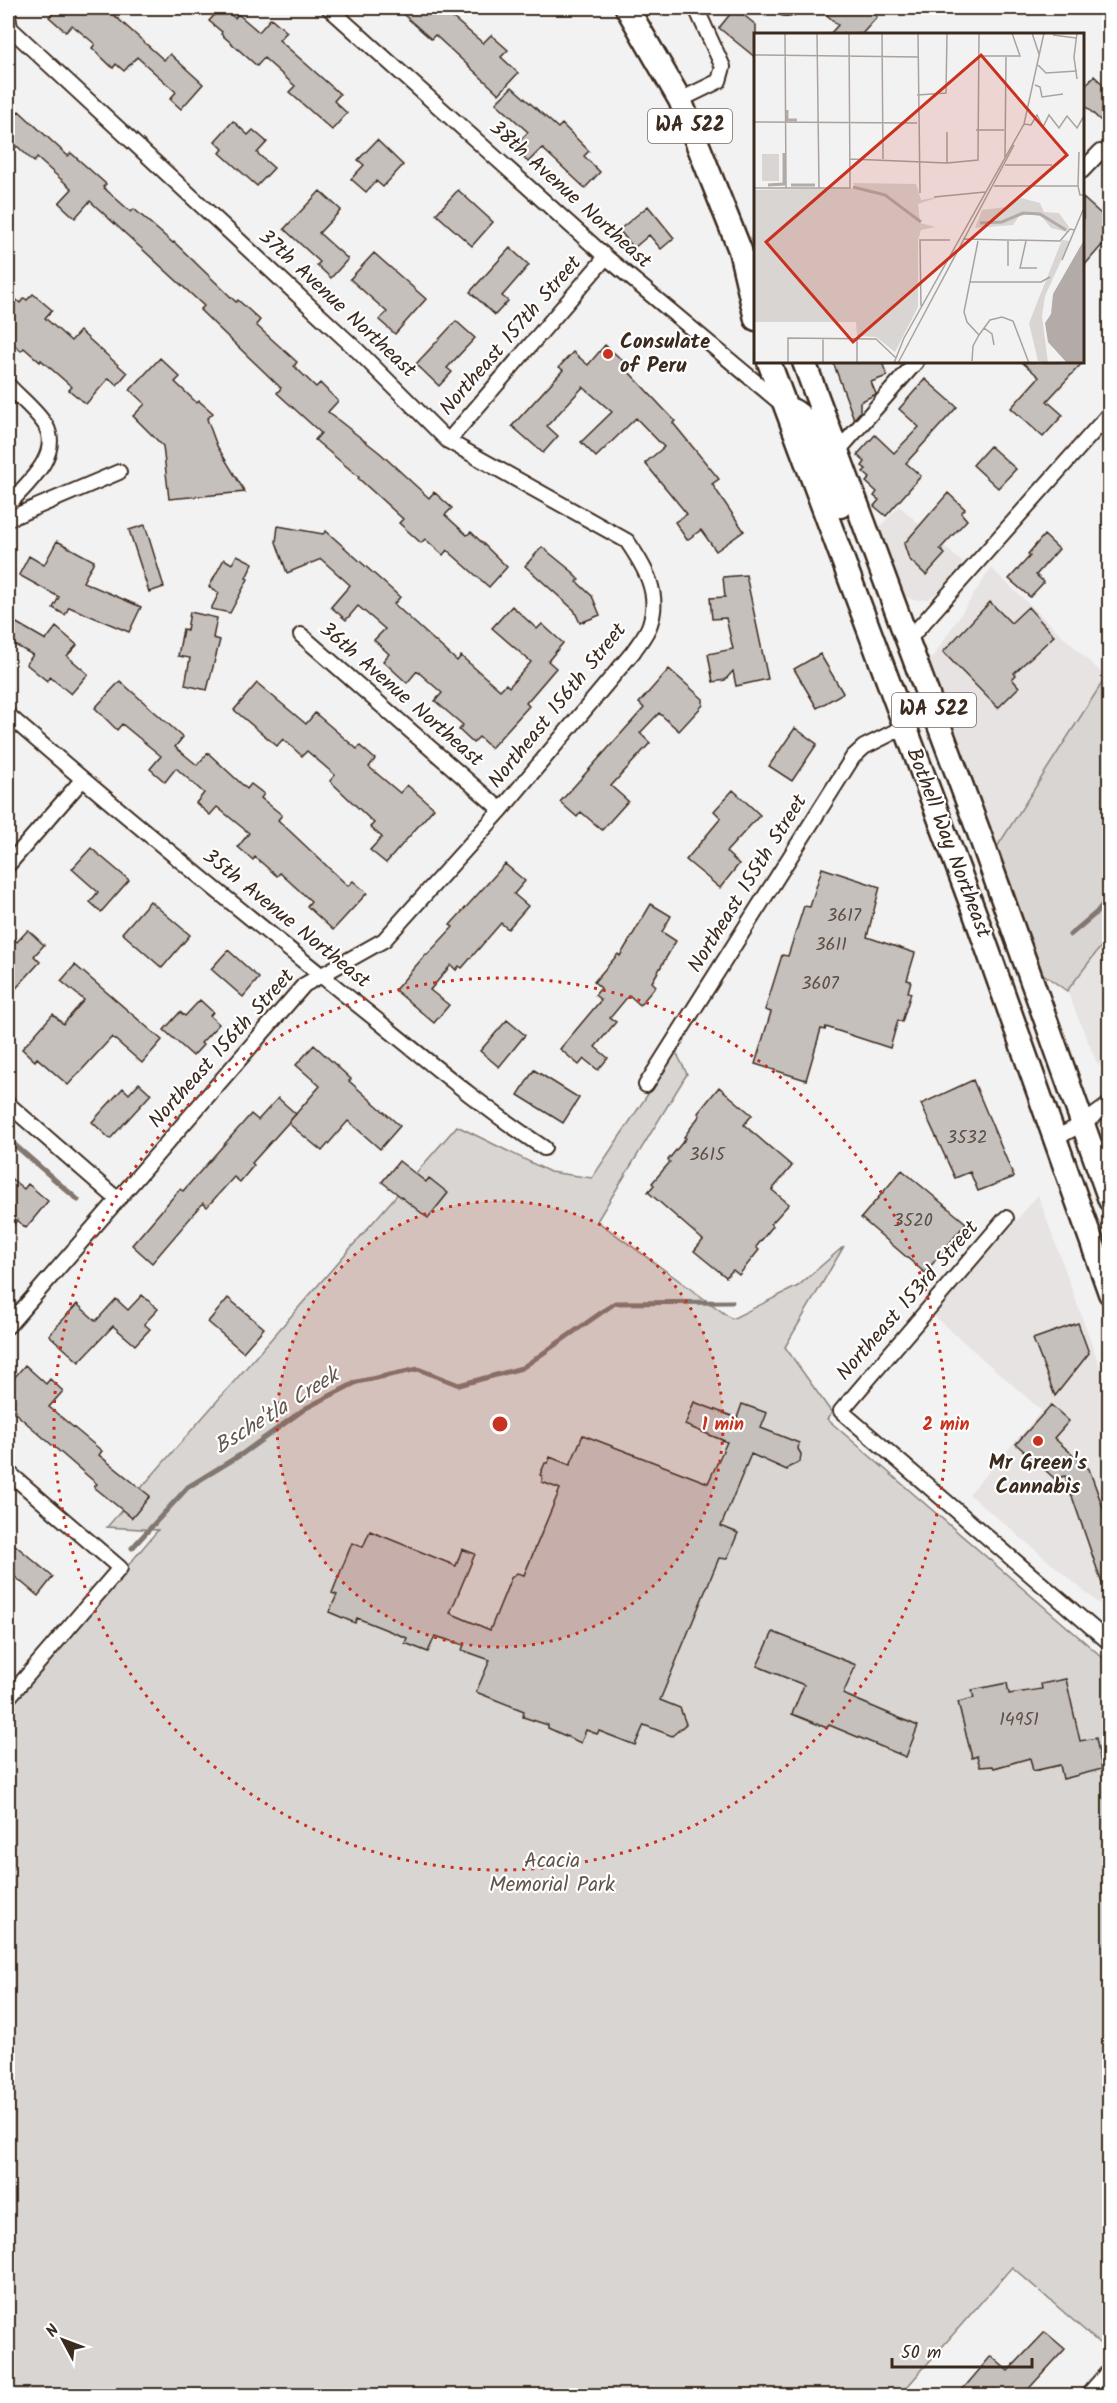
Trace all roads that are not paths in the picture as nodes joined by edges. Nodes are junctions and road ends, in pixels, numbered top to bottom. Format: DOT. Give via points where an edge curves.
graph roads {
  1 [pos="329,8"];
  2 [pos="627,8"];
  3 [pos="696,8"];
  4 [pos="784,8"];
  5 [pos="791,8"];
  6 [pos="8,15"];
  7 [pos="680,100"];
  8 [pos="1100,152"];
  9 [pos="1084,170"];
  10 [pos="742,255"];
  11 [pos="606,257"];
  12 [pos="754,273"];
  13 [pos="754,310"];
  14 [pos="769,363"];
  15 [pos="804,363"];
  16 [pos="915,363"];
  17 [pos="8,385"];
  18 [pos="788,409"];
  19 [pos="1110,413"];
  20 [pos="448,441"];
  21 [pos="838,451"];
  22 [pos="119,472"];
  23 [pos="8,505"];
  24 [pos="8,519"];
  25 [pos="654,594"];
  26 [pos="301,635"];
  27 [pos="908,640"];
  28 [pos="8,715"];
  29 [pos="904,727"];
  30 [pos="82,780"];
  31 [pos="501,810"];
  32 [pos="8,865"];
  33 [pos="320,975"];
  34 [pos="646,1085"];
  35 [pos="8,1104"];
  36 [pos="1110,1104"];
  37 [pos="1083,1123"];
  38 [pos="1056,1138"];
  39 [pos="544,1148"];
  40 [pos="117,1199"];
  41 [pos="1110,1200"];
  42 [pos="1006,1218"];
  43 [pos="1110,1293"];
  44 [pos="8,1326"];
  45 [pos="8,1472"];
  46 [pos="1110,1643"];
  47 [pos="8,1698"];
  48 [pos="1110,2370"];
  49 [pos="1087,2396"];
  1 -- 11 [label="street, 38th Avenue Northeast"];
  2 -- 7 [label="main road, WA 522"];
  3 -- 7 [label="street" via="723,67 718,81"];
  4 -- 5 [label="street"];
  6 -- 20 [label="street, 37th Avenue Northeast" via="10,28 350,343"];
  7 -- 10 [label="main road, WA 522"];
  8 -- 9 [label="street"];
  10 -- 12 [label="main road, WA 522"];
  10 -- 13 [label="main road, WA 522"];
  11 -- 18 [label="street, 38th Avenue Northeast"];
  11 -- 20 [label="street, Northeast 157th Street"];
  14 -- 18 [label="main road, Bothell Way Northeast / WA 522"];
  15 -- 21 [label="main road, Bothell Way Northeast / WA 522"];
  16 -- 21 [label="street"];
  17 -- 23 [label="street" via="45,426 51,442 39,470"];
  18 -- 27 [label="main road" via="798,412 813,429 876,606"];
  18 -- 29 [label="main road, Bothell Way Northeast / WA 522"];
  19 -- 27 [label="street"];
  20 -- 25 [label="street, 37th Avenue Northeast" via="627,542 645,566"];
  21 -- 27 [label="main road, Bothell Way Northeast / WA 522"];
  22 -- 24 [label="street"];
  25 -- 31 [label="street, Northeast 156th Street" via="650,624 633,652"];
  26 -- 31 [label="street, 36th Avenue Northeast"];
  27 -- 37 [label="main road, Bothell Way Northeast / WA 522"];
  28 -- 30 [label="street, 35th Avenue Northeast"];
  29 -- 34 [label="street, Northeast 155th Street" via="864,747 853,757"];
  29 -- 38 [label="main road, Bothell Way Northeast / WA 522"];
  30 -- 32 [label="street"];
  30 -- 33 [label="street, 35th Avenue Northeast"];
  31 -- 33 [label="street, Northeast 156th Street" via="384,940"];
  33 -- 39 [label="street, 35th Avenue Northeast" via="505,1122"];
  33 -- 40 [label="street, Northeast 156th Street" via="304,985"];
  35 -- 40 [label="street"];
  36 -- 37 [label="street"];
  37 -- 38 [label="street"];
  37 -- 41 [label="main road, Bothell Way Northeast / WA 522"];
  38 -- 43 [label="main road, Bothell Way Northeast / WA 522"];
  40 -- 44 [label="street, Northeast 156th Street"];
  42 -- 46 [label="street, Northeast 153rd Street" via="842,1411"];
  45 -- 47 [label="street" via="120,1568"];
  48 -- 49 [label="street"];
}
